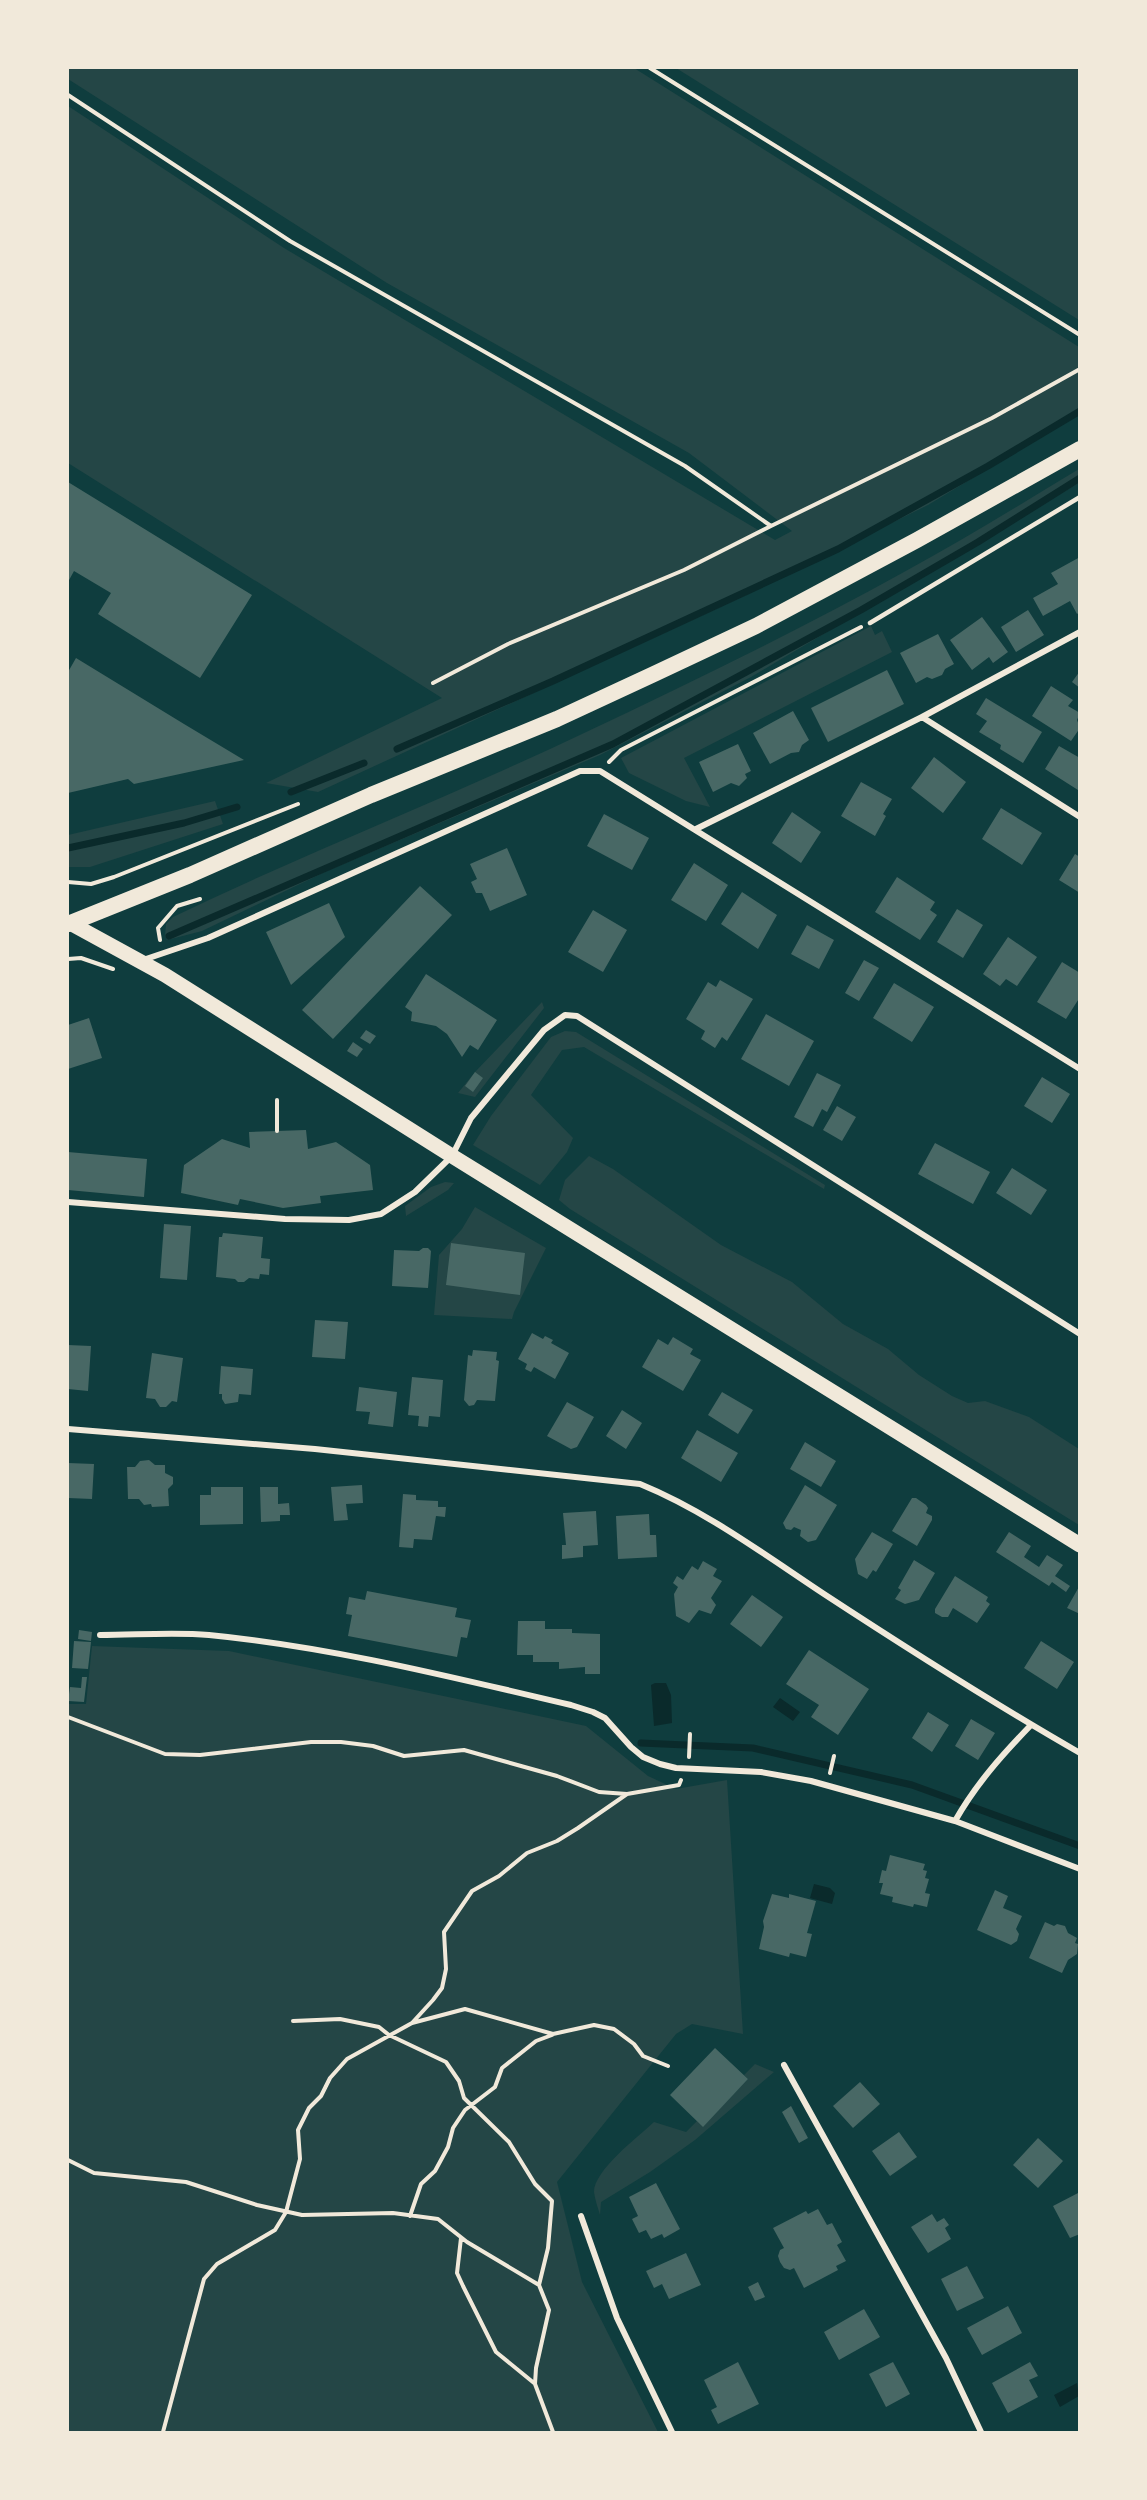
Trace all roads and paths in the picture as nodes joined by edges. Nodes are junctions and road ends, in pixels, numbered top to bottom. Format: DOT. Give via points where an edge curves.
graph roads {
  1 [pos="650,68"];
  2 [pos="68,95"];
  3 [pos="1080,336"];
  4 [pos="1080,369"];
  5 [pos="1080,449"];
  6 [pos="1080,498"];
  7 [pos="771,526"];
  8 [pos="870,623"];
  9 [pos="1080,632"];
  10 [pos="433,683"];
  11 [pos="922,717"];
  12 [pos="600,771"];
  13 [pos="306,801"];
  14 [pos="1080,817"];
  15 [pos="696,829"];
  16 [pos="68,882"];
  17 [pos="69,924"];
  18 [pos="140,961"];
  19 [pos="1080,1069"];
  20 [pos="277,1100"];
  21 [pos="277,1131"];
  22 [pos="452,1156"];
  23 [pos="68,1202"];
  24 [pos="1080,1334"];
  25 [pos="68,1429"];
  26 [pos="1080,1545"];
  27 [pos="100,1635"];
  28 [pos="68,1717"];
  29 [pos="1031,1725"];
  30 [pos="690,1734"];
  31 [pos="1080,1753"];
  32 [pos="689,1754"];
  33 [pos="834,1756"];
  34 [pos="688,1769"];
  35 [pos="830,1774"];
  36 [pos="627,1794"];
  37 [pos="955,1821"];
  38 [pos="1080,1869"];
  39 [pos="293,2021"];
  40 [pos="412,2023"];
  41 [pos="553,2034"];
  42 [pos="389,2035"];
  43 [pos="784,2065"];
  44 [pos="668,2066"];
  45 [pos="473,2105"];
  46 [pos="68,2160"];
  47 [pos="286,2211"];
  48 [pos="410,2216"];
  49 [pos="581,2216"];
  50 [pos="461,2238"];
  51 [pos="539,2286"];
  52 [pos="535,2384"];
  53 [pos="163,2433"];
  54 [pos="553,2433"];
  55 [pos="672,2433"];
  56 [pos="981,2433"];
  1 -- 3 [label="path"];
  2 -- 7 [label="path" via="290,241 686,466"];
  4 -- 7 [label="path" via="992,418"];
  5 -- 17 [label="highway" via="756,626 654,674 557,719"];
  6 -- 8 [label="lane"];
  7 -- 10 [label="path" via="684,570 508,644"];
  8 -- 12 [label="path" via="621,750"];
  9 -- 11 [label="street"];
  11 -- 14 [label="street"];
  11 -- 15 [label="street"];
  12 -- 15 [label="street"];
  12 -- 18 [label="street" via="580,771 208,938"];
  13 -- 16 [label="path" via="114,877 91,884"];
  15 -- 19 [label="street"];
  17 -- 18 [label="main road"];
  18 -- 22 [label="main road"];
  20 -- 21 [label="path"];
  22 -- 23 [label="street" via="415,1192 368,1218 285,1219"];
  22 -- 24 [label="street" via="476,1110 544,1029 566,1015 578,1016"];
  22 -- 26 [label="main road"];
  25 -- 29 [label="street" via="315,1449 640,1484 670,1496"];
  27 -- 34 [label="street" via="206,1635 388,1662 593,1712 605,1718 643,1757"];
  28 -- 36 [label="path" via="165,1754 200,1755 311,1742 373,1746 404,1756 464,1750 599,1792"];
  29 -- 31 [label="street"];
  29 -- 37 [label="street" via="971,1792"];
  30 -- 32 [label="path"];
  33 -- 35 [label="path"];
  34 -- 36 [label="path" via="679,1785"];
  34 -- 37 [label="street" via="783,1775"];
  36 -- 40 [label="path" via="557,1841 527,1853 499,1876 472,1891 444,1932 446,1969 442,1988"];
  37 -- 38 [label="street"];
  39 -- 42 [label="path" via="340,2019 379,2026"];
  40 -- 41 [label="path" via="465,2009"];
  40 -- 42 [label="path"];
  41 -- 44 [label="path" via="594,2025 614,2029 644,2056"];
  41 -- 45 [label="path" via="536,2041 502,2068 495,2087"];
  42 -- 45 [label="path" via="446,2062 459,2081 464,2098"];
  42 -- 47 [label="path" via="347,2059 309,2108 298,2130 300,2159"];
  43 -- 56 [label="street" via="946,2358"];
  45 -- 48 [label="path" via="453,2128 435,2171 421,2184"];
  45 -- 51 [label="path" via="509,2142 535,2184 552,2201 548,2247"];
  46 -- 47 [label="path" via="94,2173 186,2182"];
  47 -- 48 [label="path" via="302,2215"];
  47 -- 53 [label="path" via="275,2230 217,2264 204,2279"];
  48 -- 50 [label="path" via="438,2219"];
  49 -- 55 [label="street" via="617,2318"];
  50 -- 51 [label="path"];
  50 -- 52 [label="path" via="458,2272 496,2352"];
  51 -- 52 [label="path" via="549,2310"];
  52 -- 54 [label="path"];
}
